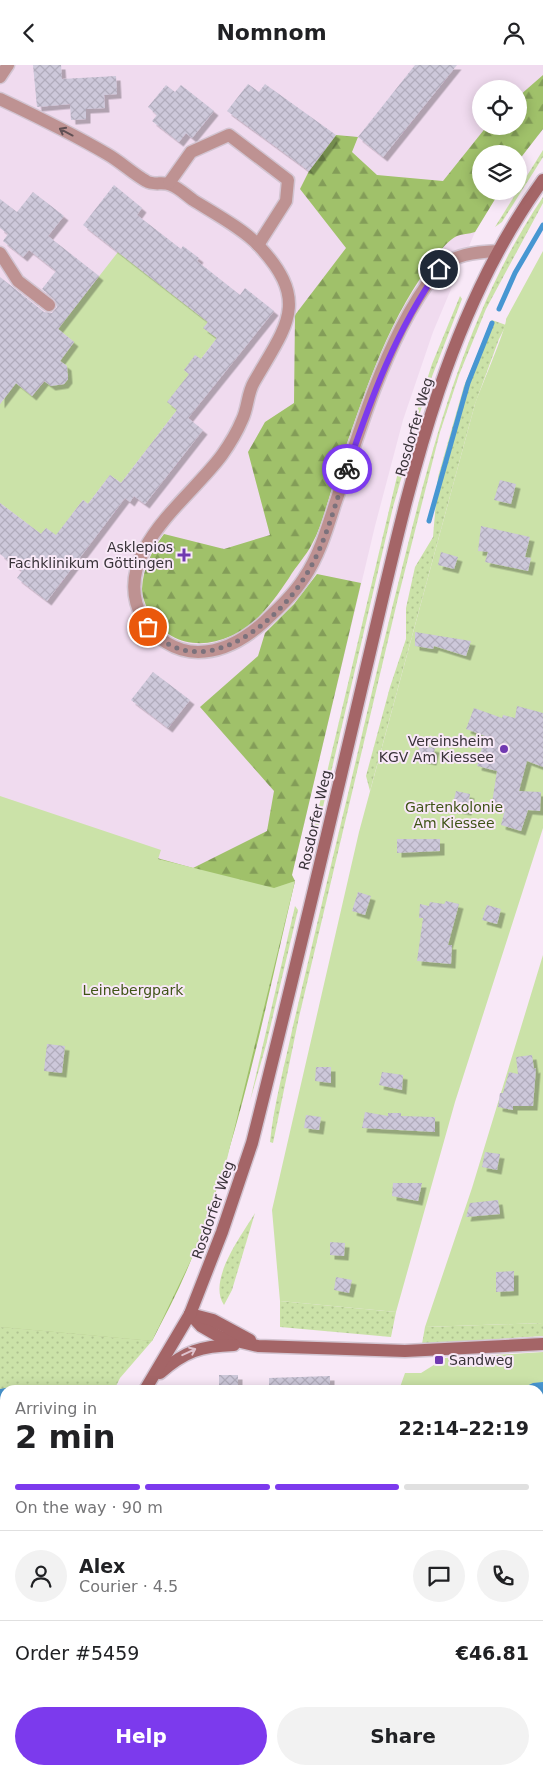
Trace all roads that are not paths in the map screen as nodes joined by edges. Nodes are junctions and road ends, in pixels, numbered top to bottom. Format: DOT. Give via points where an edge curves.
graph roads {
  1 [pos="8,65"];
  2 [pos="0,77"];
  3 [pos="0,99"];
  4 [pos="543,180"];
  5 [pos="169,183"];
  6 [pos="258,245"];
  7 [pos="498,251"];
  8 [pos="0,253"];
  9 [pos="49,305"];
  10 [pos="190,1314"];
  11 [pos="245,1344"];
  12 [pos="543,1344"];
  13 [pos="269,1347"];
  14 [pos="149,1385"];
  15 [pos="149,1385"];
  1 -- 2 [label="street"];
  5 -- 3 [label="street, one-way" via="150,184 110,155"];
  4 -- 7 [label="main road, Rosdorfer Weg"];
  5 -- 6 [label="street"];
  5 -- 6 [label="street" via="191,152 229,135 288,180 286,201"];
  6 -- 7 [label="street" via="281,275 289,292 290,315 280,339 251,387 242,420 221,456 159,525 148,543 134,588 141,615 154,634 169,644 192,652 218,649 234,643 253,632 288,601 322,544 374,390 395,341 422,293 447,262 478,252"];
  7 -- 10 [label="main road, Rosdorfer Weg" via="435,398 394,553 252,1143 220,1240"];
  8 -- 9 [label="street" via="18,281"];
  10 -- 11 [label="main road" via="208,1331"];
  10 -- 13 [label="main road" via="213,1320"];
  10 -- 14 [label="main road, Rosdorfer Weg"];
  11 -- 13 [label="main road"];
  15 -- 11 [label="main road, one-way" via="172,1362 194,1349"];
  12 -- 13 [label="main road" via="432,1351"];
}
